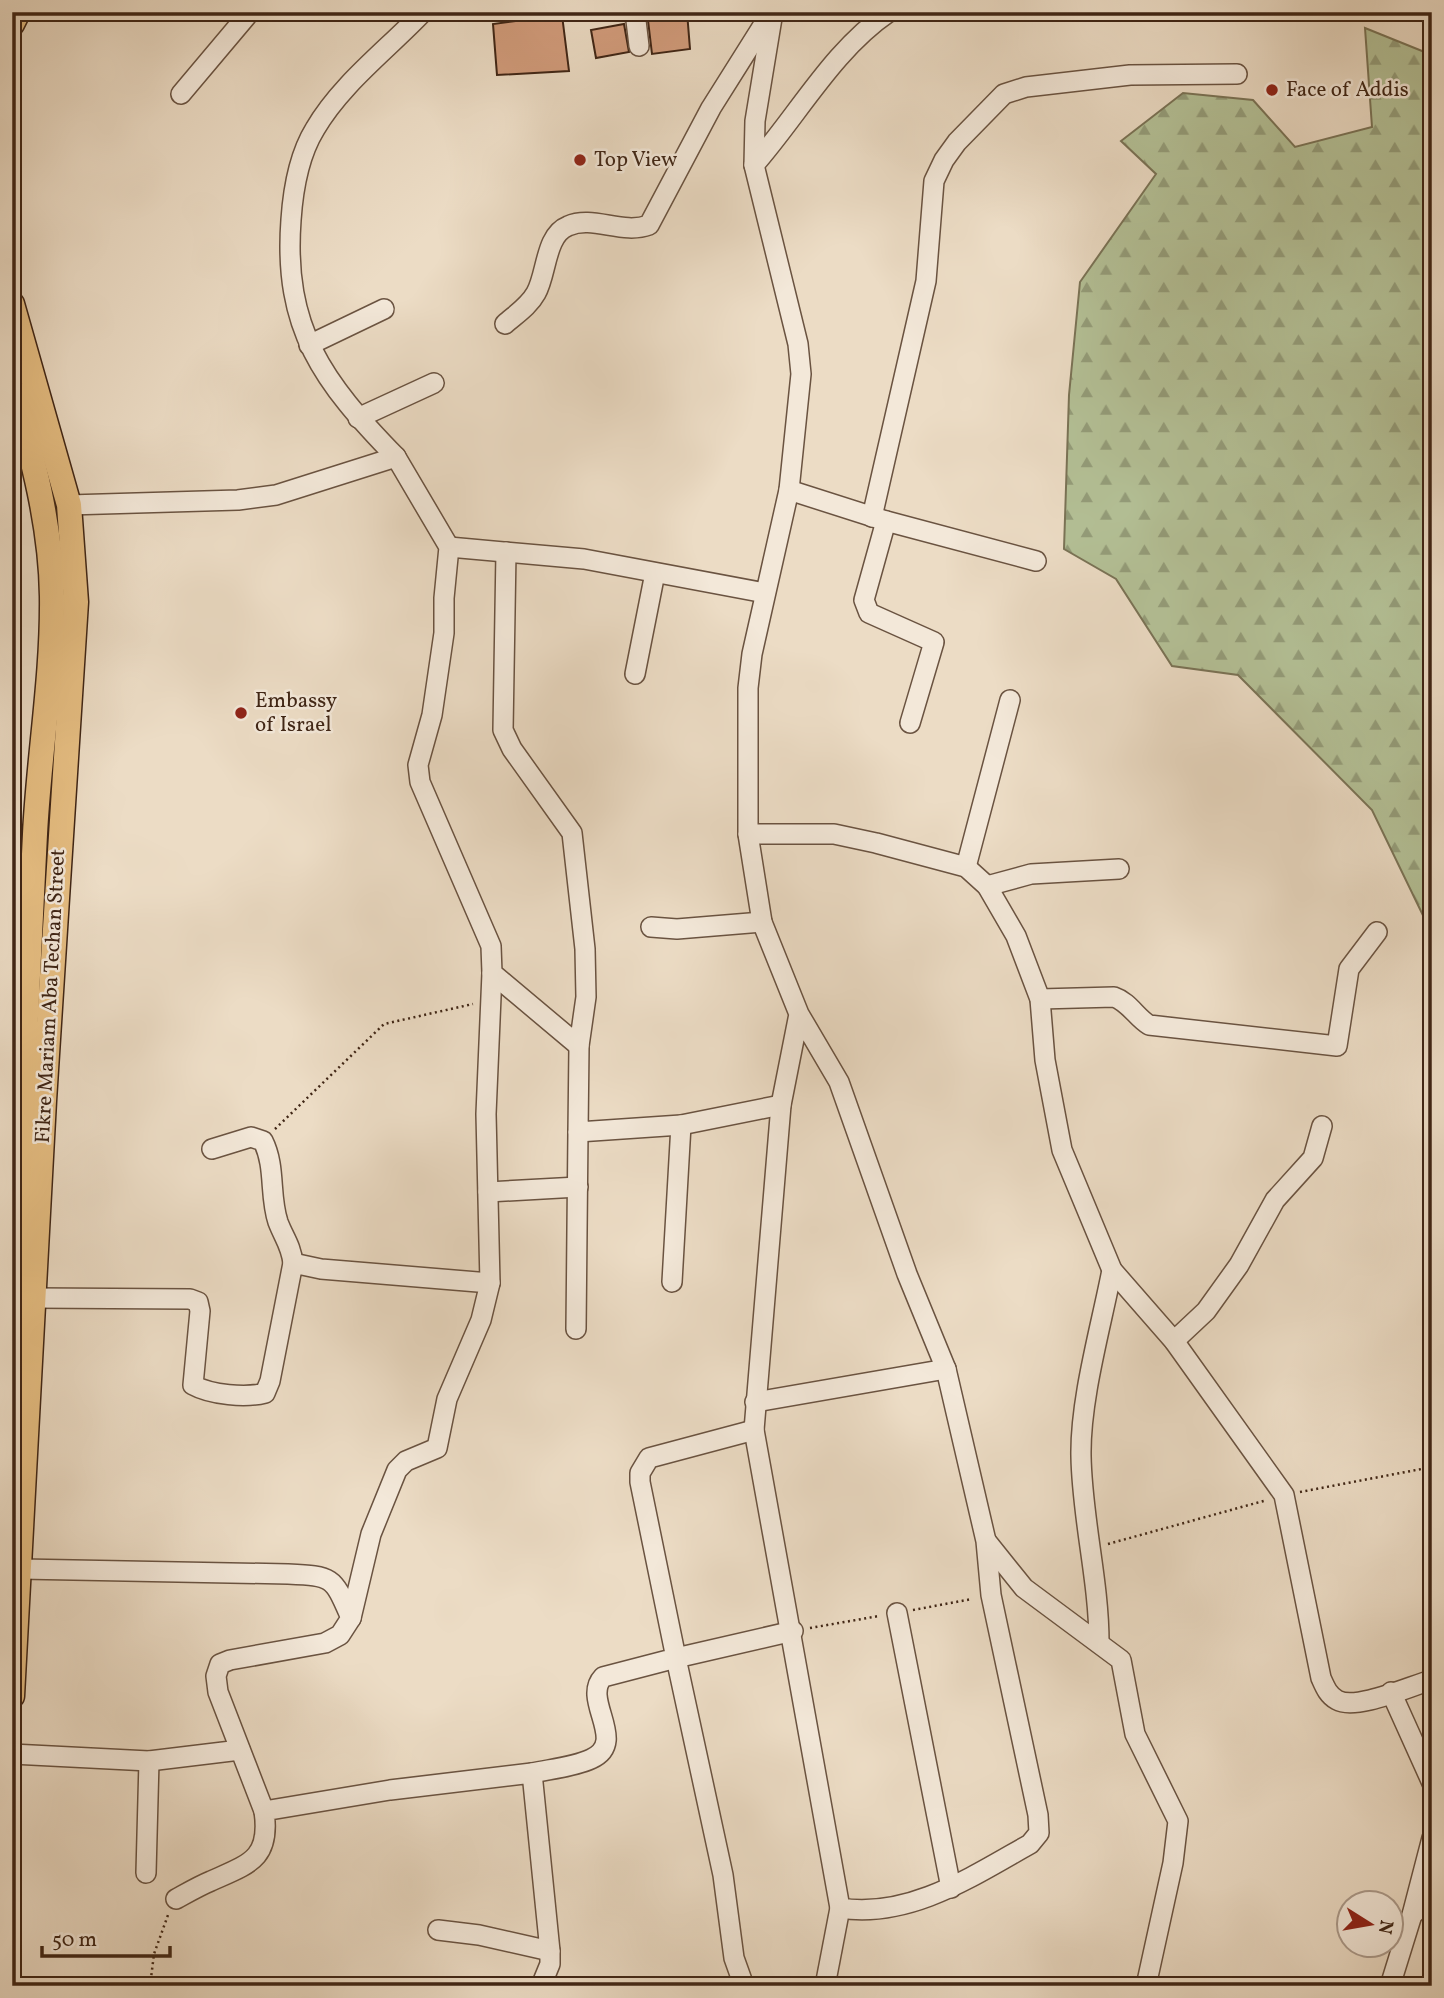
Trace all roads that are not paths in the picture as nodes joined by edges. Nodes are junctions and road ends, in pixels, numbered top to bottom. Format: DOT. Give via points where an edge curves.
graph roads {
  1 [pos="18,12"];
  2 [pos="250,12"];
  3 [pos="423,12"];
  4 [pos="635,12"];
  5 [pos="772,12"];
  6 [pos="889,12"];
  7 [pos="12,24"];
  8 [pos="639,47"];
  9 [pos="1237,74"];
  10 [pos="181,94"];
  11 [pos="754,165"];
  12 [pos="12,304"];
  13 [pos="384,309"];
  14 [pos="505,324"];
  15 [pos="309,345"];
  16 [pos="434,383"];
  17 [pos="12,389"];
  18 [pos="358,418"];
  19 [pos="396,457"];
  20 [pos="789,489"];
  21 [pos="69,505"];
  22 [pos="879,519"];
  23 [pos="72,533"];
  24 [pos="47,534"];
  25 [pos="449,547"];
  26 [pos="506,552"];
  27 [pos="1036,561"];
  28 [pos="655,573"];
  29 [pos="765,593"];
  30 [pos="635,674"];
  31 [pos="1010,700"];
  32 [pos="910,723"];
  33 [pos="748,834"];
  34 [pos="966,867"];
  35 [pos="1119,869"];
  36 [pos="987,886"];
  37 [pos="762,922"];
  38 [pos="43,925"];
  39 [pos="651,927"];
  40 [pos="1377,932"];
  41 [pos="492,973"];
  42 [pos="1040,999"];
  43 [pos="799,1014"];
  44 [pos="579,1046"];
  45 [pos="781,1105"];
  46 [pos="681,1125"];
  47 [pos="1322,1126"];
  48 [pos="578,1132"];
  49 [pos="212,1149"];
  50 [pos="578,1187"];
  51 [pos="488,1192"];
  52 [pos="293,1263"];
  53 [pos="1112,1270"];
  54 [pos="672,1282"];
  55 [pos="490,1283"];
  56 [pos="23,1298"];
  57 [pos="576,1329"];
  58 [pos="1174,1341"];
  59 [pos="946,1369"];
  60 [pos="755,1402"];
  61 [pos="754,1430"];
  62 [pos="986,1541"];
  63 [pos="21,1569"];
  64 [pos="897,1613"];
  65 [pos="351,1618"];
  66 [pos="793,1631"];
  67 [pos="1100,1643"];
  68 [pos="676,1658"];
  69 [pos="1432,1680"];
  70 [pos="1391,1692"];
  71 [pos="12,1696"];
  72 [pos="240,1750"];
  73 [pos="12,1754"];
  74 [pos="149,1761"];
  75 [pos="532,1773"];
  76 [pos="1432,1783"];
  77 [pos="264,1811"];
  78 [pos="1432,1838"];
  79 [pos="146,1872"];
  80 [pos="951,1888"];
  81 [pos="1432,1897"];
  82 [pos="176,1899"];
  83 [pos="840,1908"];
  84 [pos="1412,1915"];
  85 [pos="438,1930"];
  86 [pos="550,1951"];
  87 [pos="541,1986"];
  88 [pos="744,1986"];
  89 [pos="825,1986"];
  90 [pos="1146,1986"];
  91 [pos="1390,1986"];
  1 -- 7 [label="main road"];
  2 -- 10 [label="street"];
  3 -- 15 [label="street" via="334,102 313,130 299,167 292,191 289,281"];
  4 -- 8 [label="street"];
  5 -- 11 [label="street" via="755,121"];
  5 -- 14 [label="street" via="711,108 649,225 639,229 584,222 566,226 555,236 537,293"];
  6 -- 11 [label="street" via="828,70"];
  9 -- 22 [label="street" via="1130,75 1026,87 1004,94 957,142 934,181 926,281"];
  11 -- 20 [label="street" via="801,374"];
  12 -- 21 [label="main road, Fikre Mariam Aba Techan Street"];
  13 -- 15 [label="street"];
  15 -- 18 [label="street"];
  16 -- 18 [label="street"];
  17 -- 24 [label="main road, Fikre Mariam Aba Techan Street" via="31,449"];
  18 -- 19 [label="street"];
  19 -- 21 [label="street" via="276,495"];
  19 -- 25 [label="street"];
  20 -- 22 [label="street"];
  20 -- 29 [label="street"];
  21 -- 23 [label="main road, Fikre Mariam Aba Techan Street"];
  22 -- 27 [label="street"];
  22 -- 32 [label="street" via="865,608 934,642"];
  23 -- 24 [label="main road"];
  23 -- 38 [label="main road, Fikre Mariam Aba Techan Street" via="76,602"];
  24 -- 38 [label="main road, Fikre Mariam Aba Techan Street" via="52,637"];
  25 -- 26 [label="street"];
  25 -- 41 [label="street" via="440,664 418,765 420,782 491,946"];
  26 -- 28 [label="street" via="584,559"];
  26 -- 44 [label="street" via="503,730 572,833 586,997"];
  28 -- 29 [label="street"];
  28 -- 30 [label="street"];
  29 -- 33 [label="street" via="748,688"];
  31 -- 34 [label="street"];
  33 -- 34 [label="street" via="834,834"];
  33 -- 37 [label="street"];
  34 -- 36 [label="street"];
  35 -- 36 [label="street" via="1031,874"];
  36 -- 42 [label="street" via="1016,936"];
  37 -- 39 [label="street" via="687,929"];
  37 -- 43 [label="street"];
  38 -- 56 [label="main road, Fikre Mariam Aba Techan Street"];
  40 -- 42 [label="street" via="1349,969 1337,1046 1149,1025 1114,997"];
  41 -- 44 [label="street"];
  41 -- 51 [label="street"];
  42 -- 53 [label="street" via="1045,1060 1062,1150"];
  43 -- 45 [label="street"];
  43 -- 59 [label="street" via="839,1082"];
  44 -- 48 [label="street"];
  45 -- 46 [label="street"];
  45 -- 60 [label="street"];
  46 -- 48 [label="street"];
  46 -- 54 [label="street"];
  47 -- 58 [label="street" via="1313,1158 1275,1200 1239,1265 1206,1311"];
  48 -- 50 [label="street"];
  49 -- 52 [label="street" via="251,1137 263,1141 271,1155 279,1224 290,1243"];
  50 -- 51 [label="street"];
  50 -- 57 [label="street"];
  51 -- 55 [label="street"];
  52 -- 55 [label="street"];
  52 -- 56 [label="street" via="270,1381 265,1393 254,1396 192,1385 198,1302"];
  53 -- 58 [label="street"];
  53 -- 67 [label="street" via="1081,1453"];
  55 -- 65 [label="street" via="481,1320 447,1399 437,1448 406,1461 397,1470 371,1534"];
  56 -- 63 [label="main road, Fikre Mariam Aba Techan Street"];
  58 -- 70 [label="street" via="1284,1495 1321,1678 1329,1694 1339,1702 1354,1704"];
  59 -- 60 [label="street"];
  59 -- 62 [label="street"];
  60 -- 61 [label="street"];
  61 -- 66 [label="street"];
  61 -- 68 [label="street" via="649,1458 640,1473"];
  62 -- 67 [label="street" via="1024,1588"];
  62 -- 80 [label="street" via="991,1595 1039,1833 1030,1844"];
  63 -- 65 [label="street" via="320,1575 334,1582"];
  63 -- 71 [label="main road, Fikre Mariam Aba Techan Street"];
  64 -- 80 [label="street"];
  65 -- 72 [label="street" via="340,1634 324,1643 220,1664 216,1676 219,1692"];
  66 -- 68 [label="street"];
  66 -- 83 [label="street"];
  67 -- 90 [label="street" via="1121,1660 1135,1734 1178,1821"];
  68 -- 75 [label="street" via="603,1677 594,1694 607,1731 601,1752 591,1759"];
  68 -- 88 [label="street" via="723,1875 734,1958"];
  69 -- 70 [label="street"];
  70 -- 76 [label="street"];
  72 -- 74 [label="street"];
  72 -- 77 [label="street"];
  73 -- 74 [label="street"];
  74 -- 79 [label="street"];
  75 -- 77 [label="street"];
  75 -- 86 [label="street"];
  77 -- 82 [label="street" via="267,1830 259,1856"];
  78 -- 84 [label="street"];
  80 -- 83 [label="street" via="864,1912"];
  81 -- 84 [label="street"];
  83 -- 89 [label="street"];
  84 -- 91 [label="street"];
  85 -- 86 [label="street"];
  86 -- 87 [label="street"];
}
